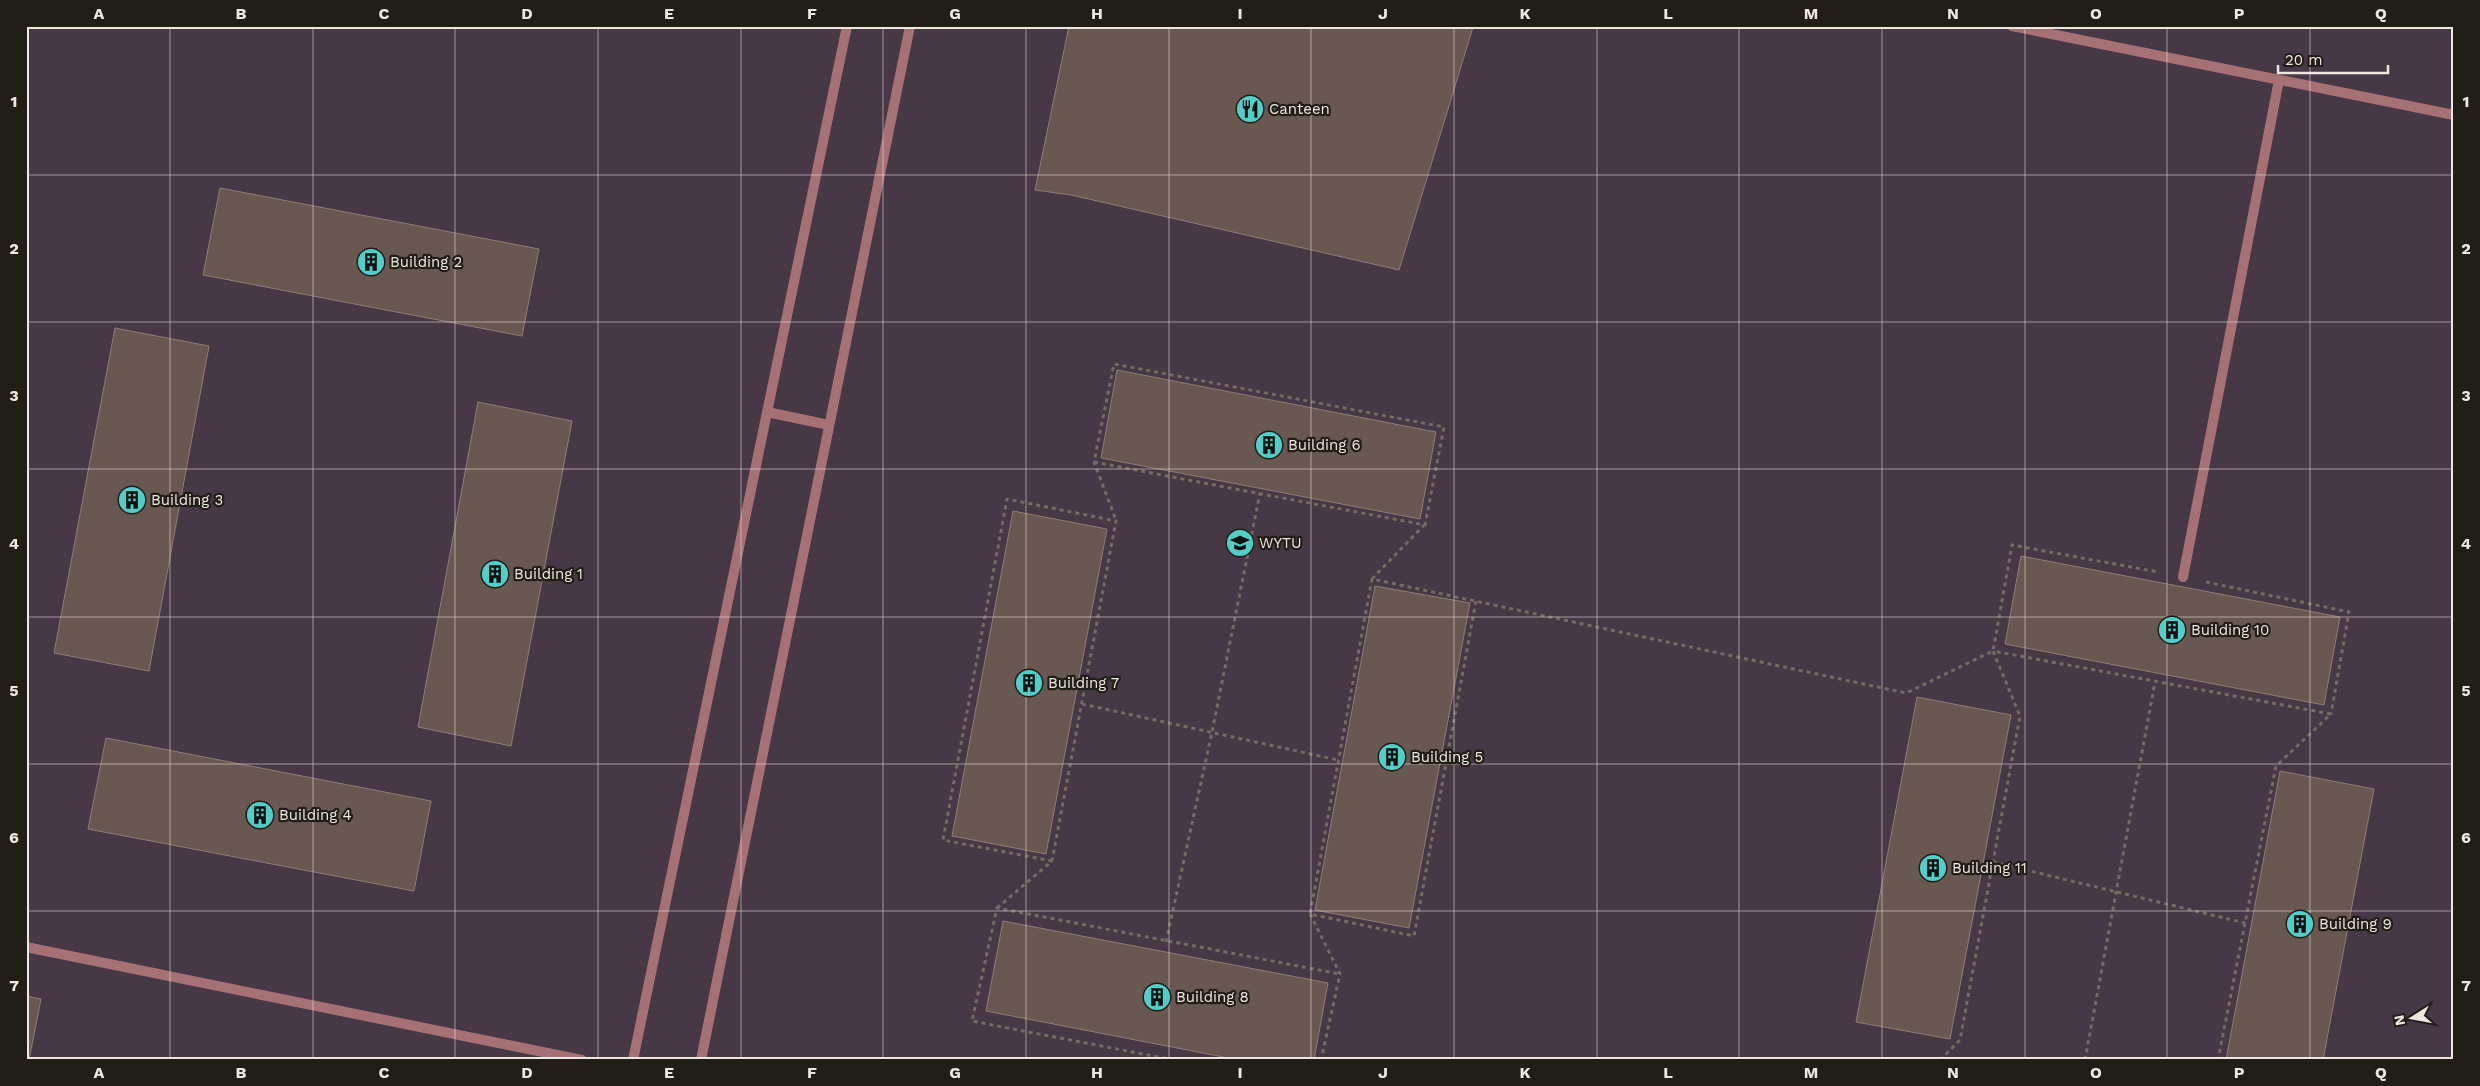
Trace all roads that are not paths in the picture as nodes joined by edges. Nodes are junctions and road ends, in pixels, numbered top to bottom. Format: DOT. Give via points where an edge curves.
graph roads {
  1 [pos="846,26"];
  2 [pos="910,26"];
  3 [pos="2012,26"];
  4 [pos="2279,80"];
  5 [pos="2454,115"];
  6 [pos="767,412"];
  7 [pos="829,425"];
  8 [pos="2183,577"];
  9 [pos="26,947"];
  10 [pos="582,1060"];
  11 [pos="633,1060"];
  12 [pos="701,1060"];
  1 -- 6 [label="street"];
  2 -- 7 [label="street"];
  3 -- 4 [label="street"];
  4 -- 5 [label="street"];
  4 -- 8 [label="street"];
  6 -- 7 [label="street"];
  6 -- 11 [label="street"];
  7 -- 12 [label="street"];
  9 -- 10 [label="street"];
}
